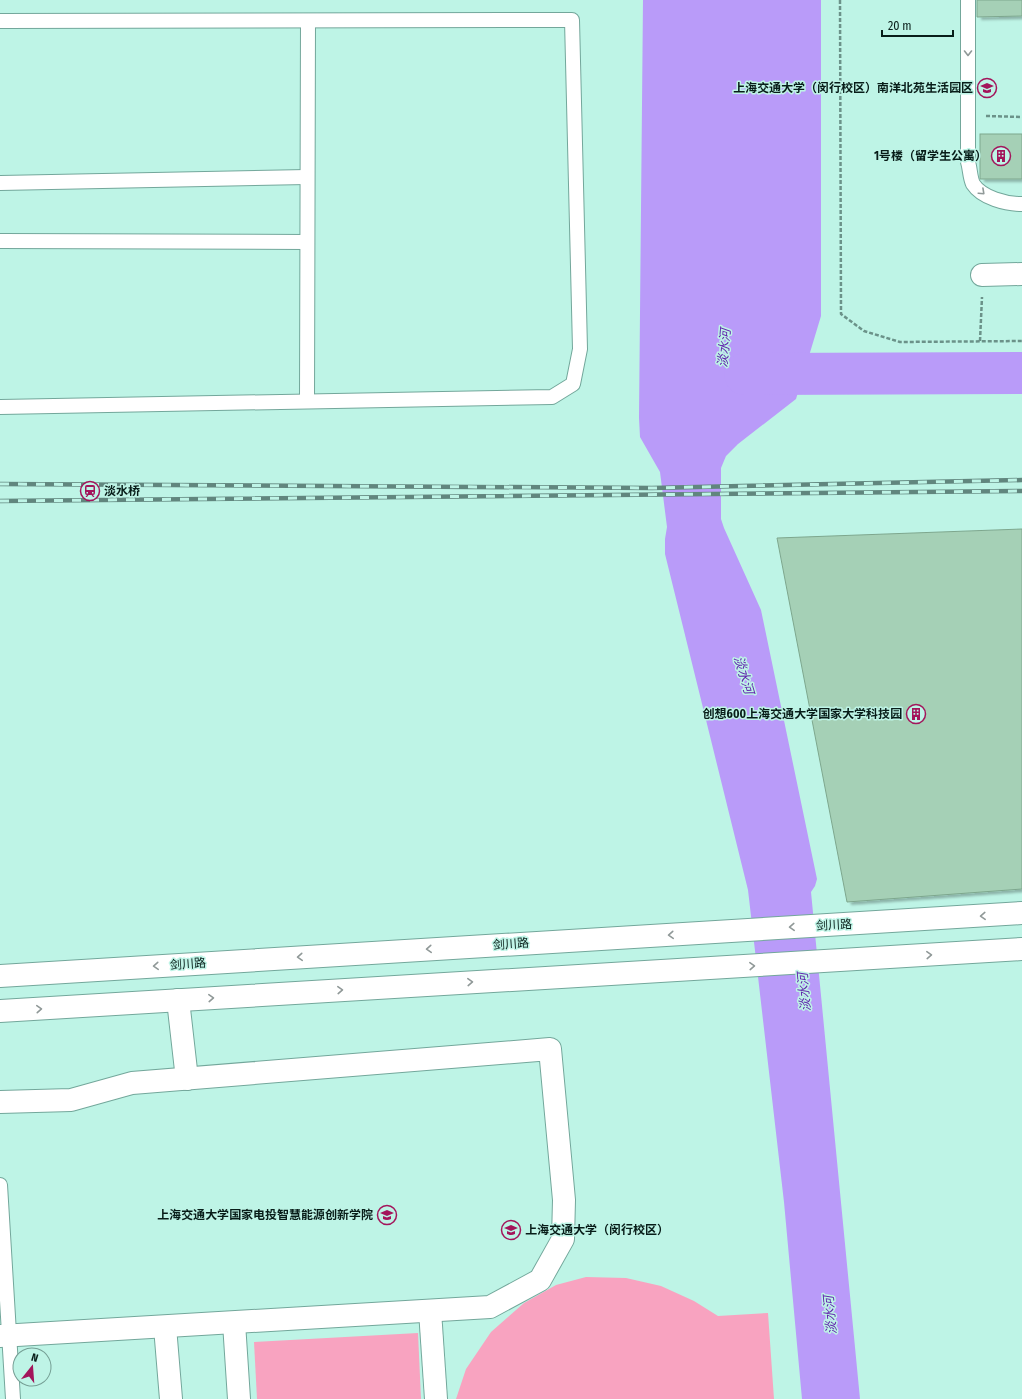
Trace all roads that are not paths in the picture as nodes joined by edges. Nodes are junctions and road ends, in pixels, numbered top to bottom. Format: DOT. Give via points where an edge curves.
graph roads {
  1 [pos="968,0"];
  2 [pos="0,21"];
  3 [pos="308,21"];
  4 [pos="307,177"];
  5 [pos="0,183"];
  6 [pos="1022,204"];
  7 [pos="0,241"];
  8 [pos="307,242"];
  9 [pos="1022,274"];
  10 [pos="982,275"];
  11 [pos="307,401"];
  12 [pos="0,407"];
  13 [pos="1022,913"];
  14 [pos="1022,949"];
  15 [pos="0,976"];
  16 [pos="178,1000"];
  17 [pos="0,1011"];
  18 [pos="187,1079"];
  19 [pos="0,1102"];
  20 [pos="0,1185"];
  21 [pos="430,1311"];
  22 [pos="234,1323"];
  23 [pos="165,1327"];
  24 [pos="5,1336"];
  25 [pos="13,1399"];
  26 [pos="171,1399"];
  27 [pos="239,1399"];
  28 [pos="436,1399"];
  1 -- 6 [label="lane, one-way" via="968,162 973,184 987,197"];
  2 -- 3 [label="lane"];
  3 -- 4 [label="lane"];
  3 -- 11 [label="lane" via="572,20 580,350 573,384 552,398"];
  4 -- 5 [label="lane"];
  4 -- 8 [label="lane"];
  7 -- 8 [label="lane"];
  8 -- 11 [label="lane"];
  9 -- 10 [label="main road"];
  11 -- 12 [label="lane"];
  13 -- 15 [label="main road, 剑川路, one-way"];
  16 -- 14 [label="main road, one-way"];
  17 -- 16 [label="main road, one-way"];
  16 -- 18 [label="main road"];
  18 -- 19 [label="main road" via="132,1083 71,1100"];
  18 -- 21 [label="main road" via="550,1049 564,1200 563,1239 540,1280 490,1307"];
  20 -- 24 [label="lane"];
  21 -- 22 [label="main road"];
  21 -- 28 [label="main road"];
  22 -- 23 [label="main road"];
  22 -- 27 [label="main road"];
  23 -- 24 [label="main road"];
  23 -- 26 [label="main road"];
  24 -- 25 [label="lane"];
}
